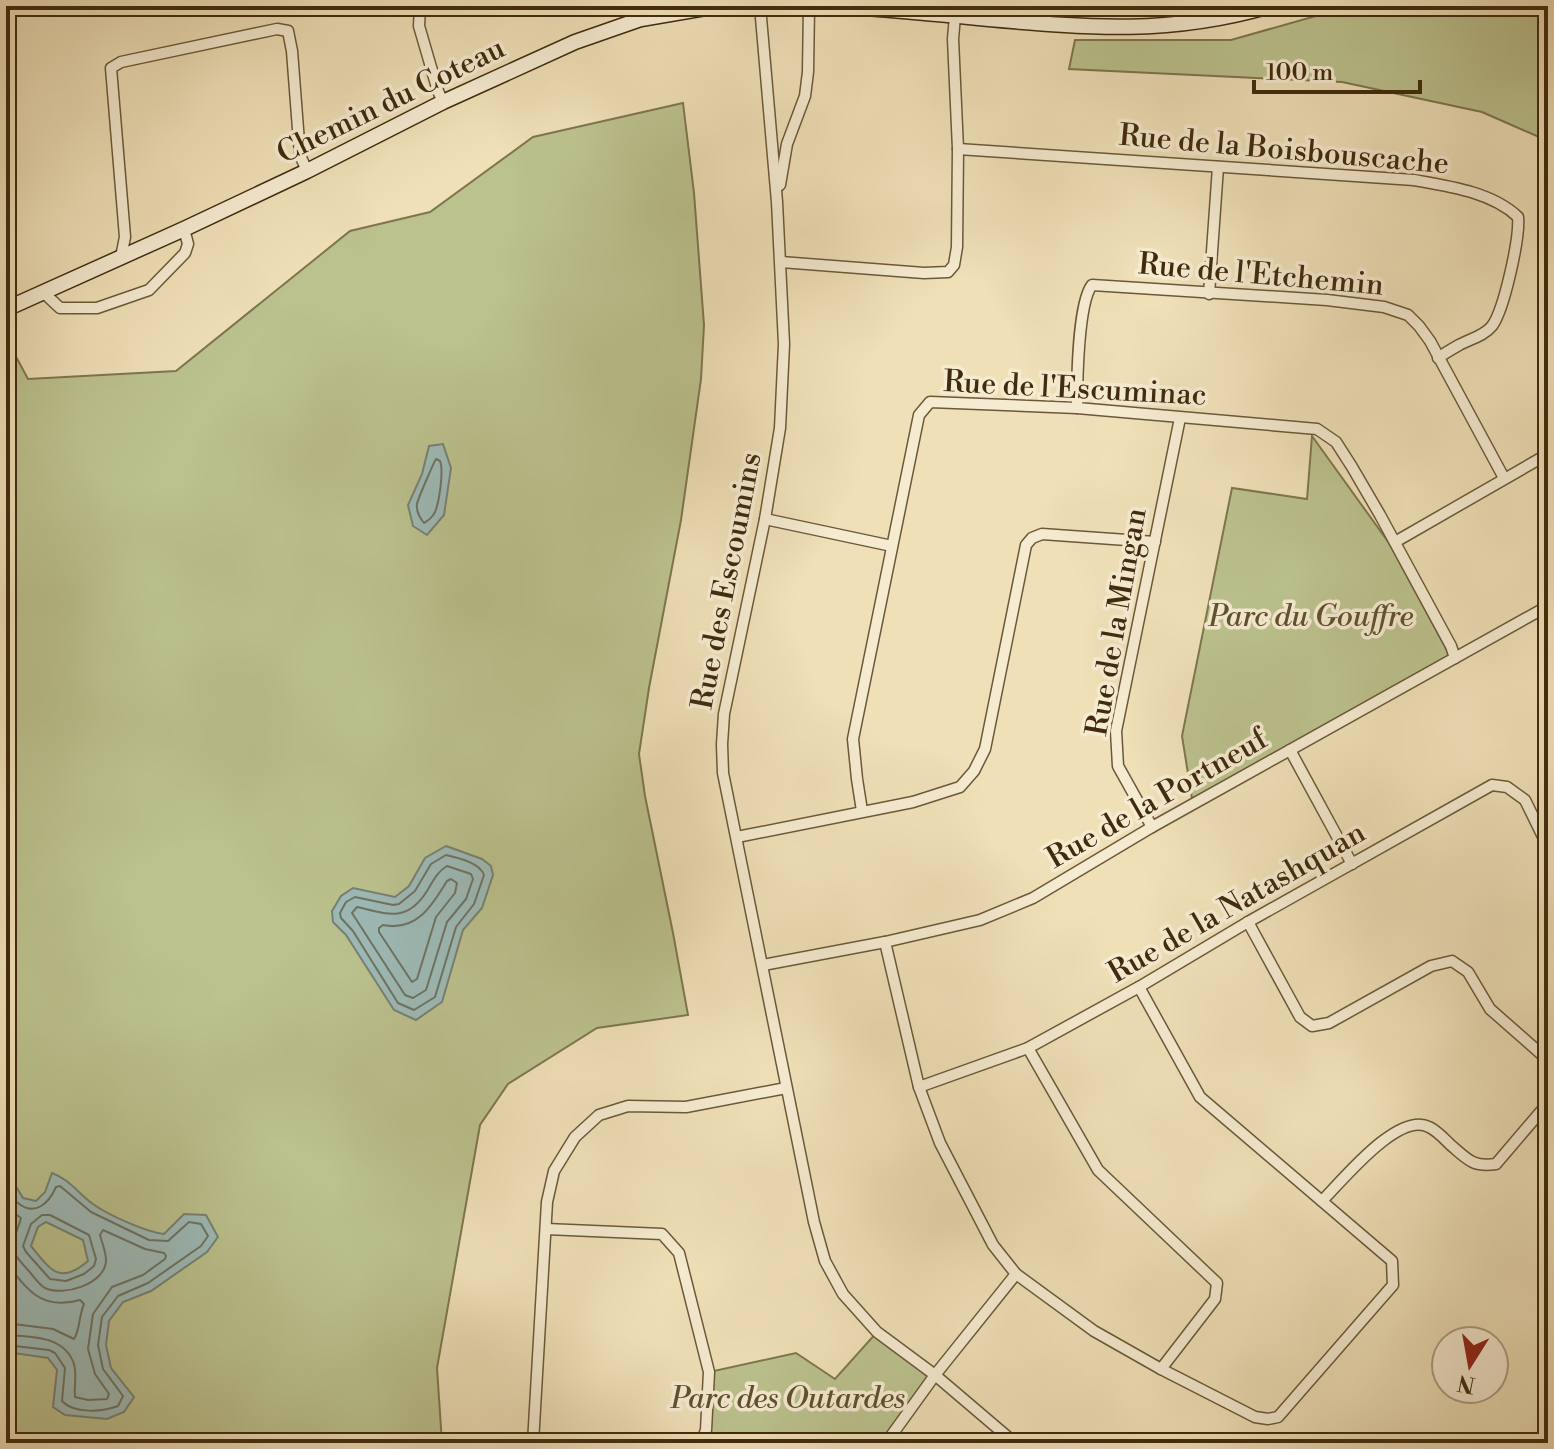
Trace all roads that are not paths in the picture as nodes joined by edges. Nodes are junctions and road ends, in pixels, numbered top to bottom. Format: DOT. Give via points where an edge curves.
graph roads {
  1 [pos="420,6"];
  2 [pos="717,6"];
  3 [pos="760,6"];
  4 [pos="809,6"];
  5 [pos="842,6"];
  6 [pos="1270,6"];
  7 [pos="640,13"];
  8 [pos="955,16"];
  9 [pos="443,102"];
  10 [pos="958,149"];
  11 [pos="1218,167"];
  12 [pos="307,171"];
  13 [pos="777,202"];
  14 [pos="184,229"];
  15 [pos="121,257"];
  16 [pos="781,262"];
  17 [pos="44,293"];
  18 [pos="1209,294"];
  19 [pos="6,309"];
  20 [pos="1438,358"];
  21 [pos="1077,408"];
  22 [pos="1180,418"];
  23 [pos="1548,454"];
  24 [pos="1504,478"];
  25 [pos="765,519"];
  26 [pos="1155,542"];
  27 [pos="1395,542"];
  28 [pos="892,546"];
  29 [pos="1548,606"];
  30 [pos="1455,658"];
  31 [pos="1290,750"];
  32 [pos="862,811"];
  33 [pos="1152,827"];
  34 [pos="737,837"];
  35 [pos="1548,847"];
  36 [pos="1352,864"];
  37 [pos="1248,922"];
  38 [pos="885,942"];
  39 [pos="763,965"];
  40 [pos="1139,987"];
  41 [pos="1028,1048"];
  42 [pos="1548,1060"];
  43 [pos="919,1087"];
  44 [pos="786,1088"];
  45 [pos="1548,1103"];
  46 [pos="1322,1201"];
  47 [pos="546,1229"];
  48 [pos="1016,1274"];
  49 [pos="1161,1369"];
  50 [pos="935,1375"];
  51 [pos="533,1443"];
  52 [pos="701,1443"];
  53 [pos="886,1443"];
  54 [pos="1018,1443"];
  1 -- 9 [label="street" via="419,26"];
  2 -- 7 [label="street, Chemin du Coteau"];
  3 -- 13 [label="street, Rue des Escoumins"];
  4 -- 13 [label="street, Rue des Escoumins" via="805,96 787,144"];
  5 -- 8 [label="street"];
  6 -- 8 [label="street" via="1206,21 1129,29"];
  7 -- 9 [label="street, Chemin du Coteau"];
  8 -- 10 [label="street"];
  9 -- 12 [label="street, Chemin du Coteau"];
  10 -- 11 [label="street, Rue de la Boisbouscache"];
  10 -- 16 [label="street" via="957,247 948,272"];
  11 -- 18 [label="street"];
  11 -- 20 [label="street, Rue de la Boisbouscache" via="1414,180 1454,187 1509,208 1518,217 1519,230 1497,317 1484,334"];
  12 -- 14 [label="street, Chemin du Coteau"];
  12 -- 15 [label="street" via="300,155 288,31 121,62 111,68 125,237"];
  13 -- 16 [label="street, Rue des Escoumins"];
  14 -- 15 [label="street, Chemin du Coteau"];
  14 -- 17 [label="street" via="185,253 149,290 97,308 60,308"];
  15 -- 17 [label="street, Chemin du Coteau"];
  16 -- 25 [label="street, Rue des Escoumins" via="780,428"];
  17 -- 19 [label="street, Chemin du Coteau"];
  18 -- 20 [label="street, Rue de l'Etchemin" via="1384,307 1408,315"];
  18 -- 21 [label="street, Rue de l'Etchemin" via="1092,285 1084,309"];
  20 -- 24 [label="street, Rue de l'Etchemin"];
  21 -- 22 [label="street, Rue de l'Escuminac"];
  21 -- 28 [label="street, Rue de l'Escuminac" via="930,402 919,415"];
  22 -- 26 [label="street, Rue de la Mingan"];
  22 -- 27 [label="street, Rue de l'Escuminac" via="1317,429 1336,442"];
  23 -- 24 [label="street"];
  24 -- 27 [label="street"];
  25 -- 28 [label="street"];
  25 -- 34 [label="street, Rue des Escoumins" via="724,714 723,773"];
  26 -- 32 [label="street" via="1042,534 1032,538 1026,545 985,749 974,771 960,787"];
  26 -- 33 [label="street, Rue de la Mingan" via="1116,731 1118,766"];
  27 -- 30 [label="street, Rue de l'Escuminac"];
  28 -- 32 [label="street, Rue de l'Escuminac" via="853,739"];
  29 -- 30 [label="street, Rue de la Portneuf"];
  30 -- 31 [label="street, Rue de la Portneuf"];
  31 -- 33 [label="street, Rue de la Portneuf"];
  31 -- 36 [label="street"];
  32 -- 34 [label="street"];
  33 -- 38 [label="street, Rue de la Portneuf" via="1033,898 980,920"];
  34 -- 39 [label="street, Rue des Escoumins"];
  35 -- 36 [label="street, Rue de la Natashquan" via="1525,800 1507,787 1492,785"];
  36 -- 37 [label="street, Rue de la Natashquan"];
  37 -- 40 [label="street, Rue de la Natashquan"];
  37 -- 42 [label="street" via="1300,1017 1312,1026 1329,1023 1431,966 1452,961 1468,972 1490,1009"];
  38 -- 39 [label="street, Rue de la Portneuf"];
  38 -- 43 [label="street"];
  39 -- 44 [label="street, Rue des Escoumins"];
  40 -- 41 [label="street, Rue de la Natashquan"];
  40 -- 46 [label="street" via="1200,1097"];
  41 -- 43 [label="street, Rue de la Natashquan"];
  41 -- 49 [label="street" via="1098,1170 1217,1283 1215,1299"];
  43 -- 48 [label="street" via="973,1207"];
  44 -- 47 [label="street" via="686,1107 628,1106 599,1115 575,1137 554,1171"];
  44 -- 50 [label="street, Rue des Escoumins" via="825,1261 843,1294 877,1332"];
  45 -- 46 [label="street" via="1496,1164 1470,1162 1428,1126 1403,1127 1375,1147"];
  46 -- 49 [label="street" via="1392,1261 1393,1285 1278,1417 1255,1417"];
  47 -- 51 [label="street"];
  47 -- 52 [label="street" via="662,1234 679,1253 709,1372"];
  48 -- 49 [label="street" via="1094,1331"];
  48 -- 50 [label="street"];
  50 -- 53 [label="street"];
  50 -- 54 [label="street, Rue des Escoumins"];
}
